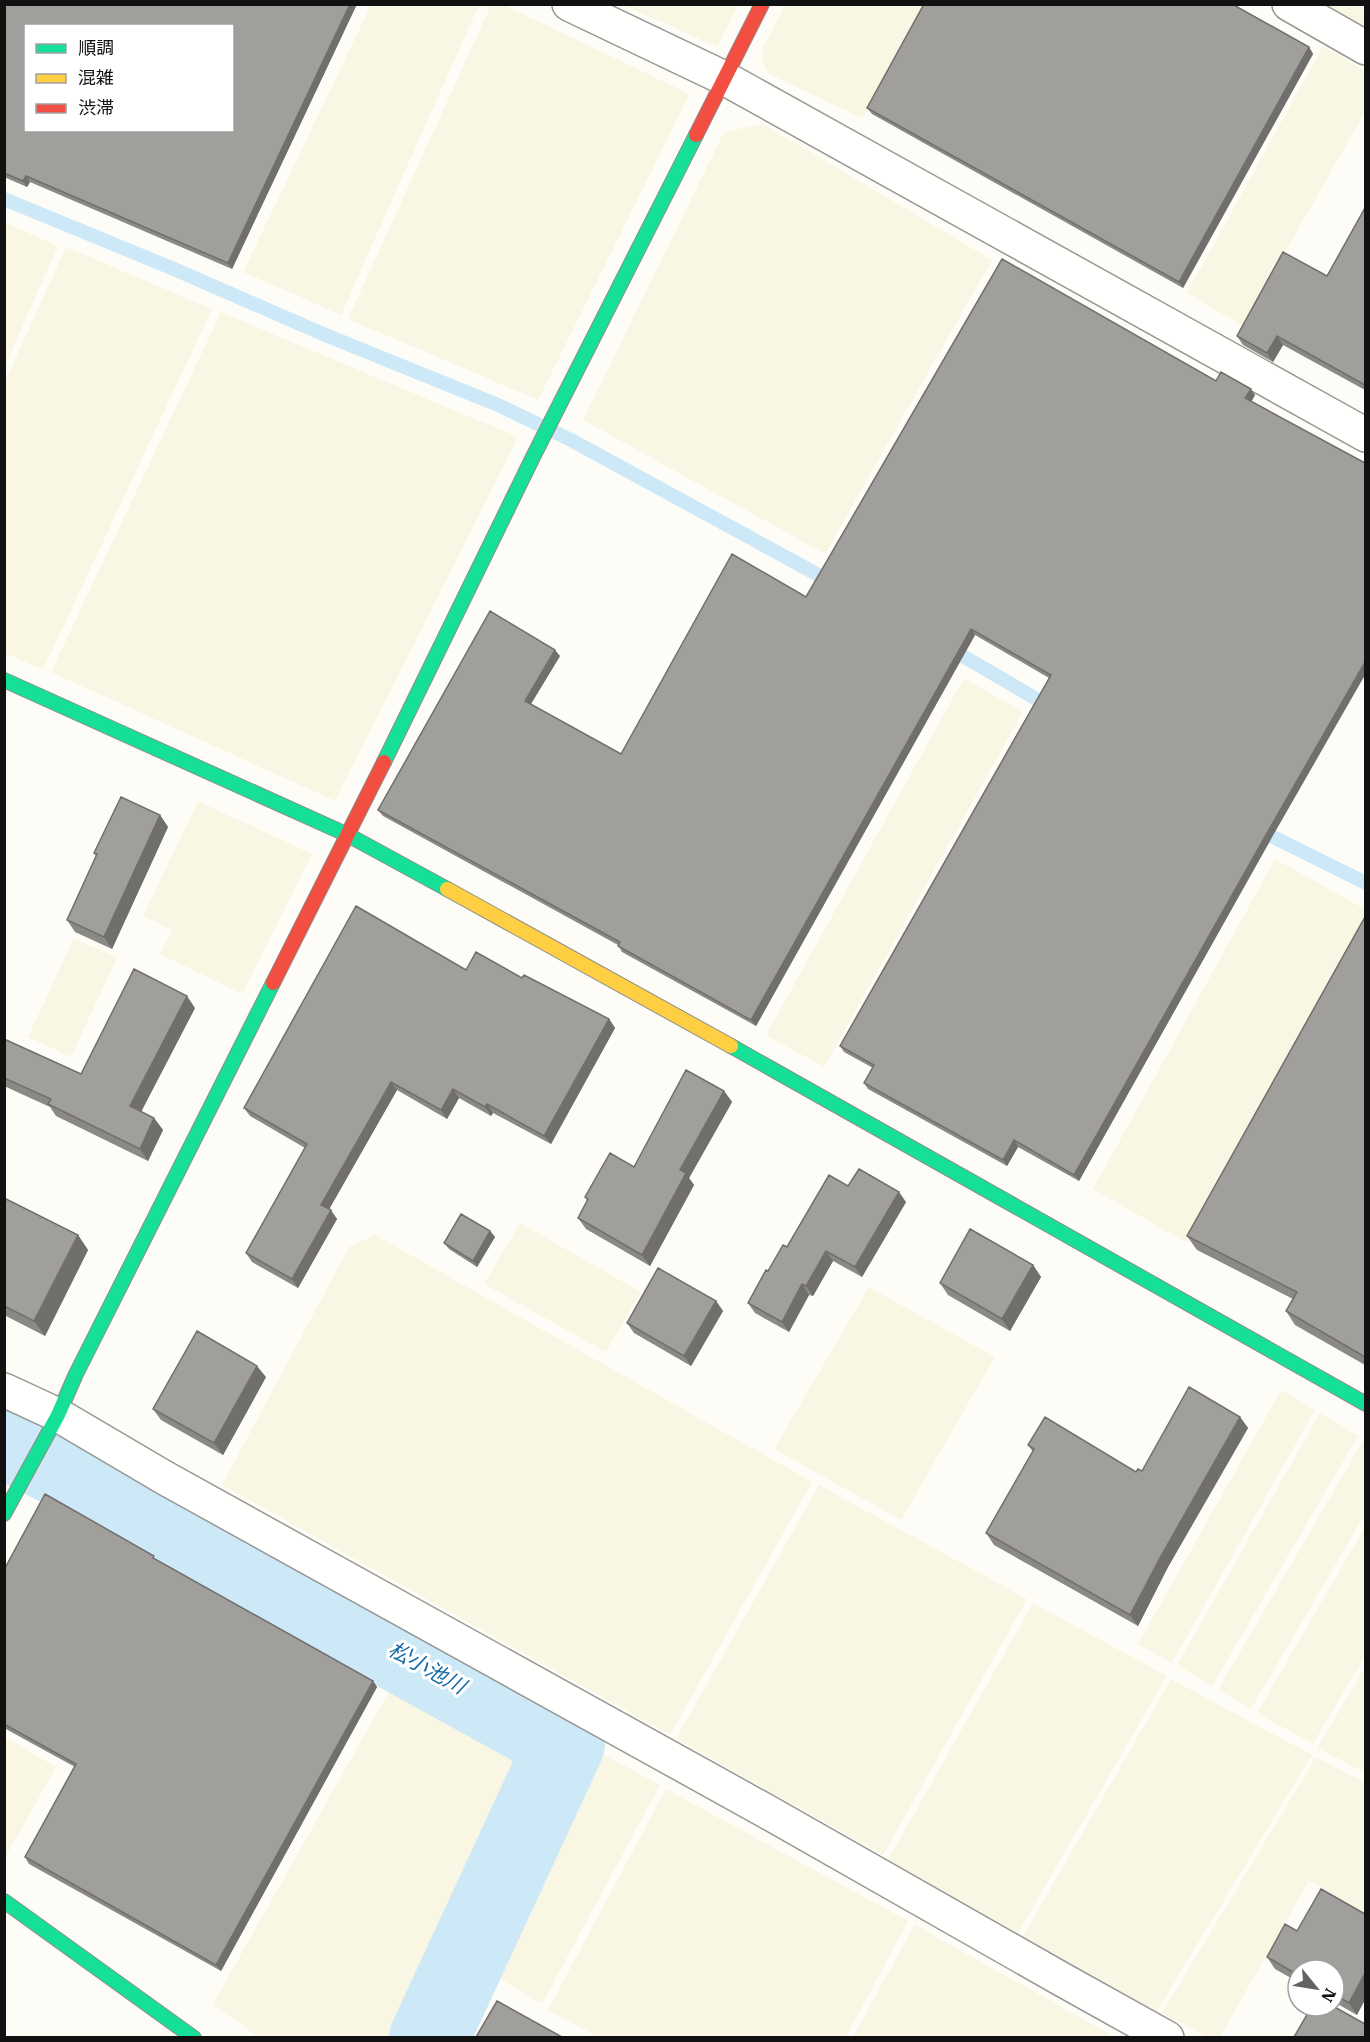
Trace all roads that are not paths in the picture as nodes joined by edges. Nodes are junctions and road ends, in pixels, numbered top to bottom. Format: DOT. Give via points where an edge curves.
graph roads {
  1 [pos="569,4"];
  2 [pos="762,4"];
  3 [pos="1289,4"];
  4 [pos="1365,48"];
  5 [pos="724,78"];
  6 [pos="1365,435"];
  7 [pos="4,680"];
  8 [pos="348,836"];
  9 [pos="4,1390"];
  10 [pos="1365,1404"];
  11 [pos="54,1422"];
  12 [pos="4,1514"];
  13 [pos="4,1901"];
  14 [pos="190,2036"];
  15 [pos="1167,2037"];
  1 -- 5 [label="street"];
  2 -- 5 [label="street"];
  3 -- 4 [label="street"];
  5 -- 6 [label="street"];
  5 -- 8 [label="street"];
  7 -- 8 [label="street"];
  8 -- 10 [label="street" via="784,1075"];
  8 -- 11 [label="street"];
  9 -- 11 [label="street"];
  11 -- 12 [label="street"];
  11 -- 15 [label="street" via="186,1489"];
  13 -- 14 [label="street"];
}
